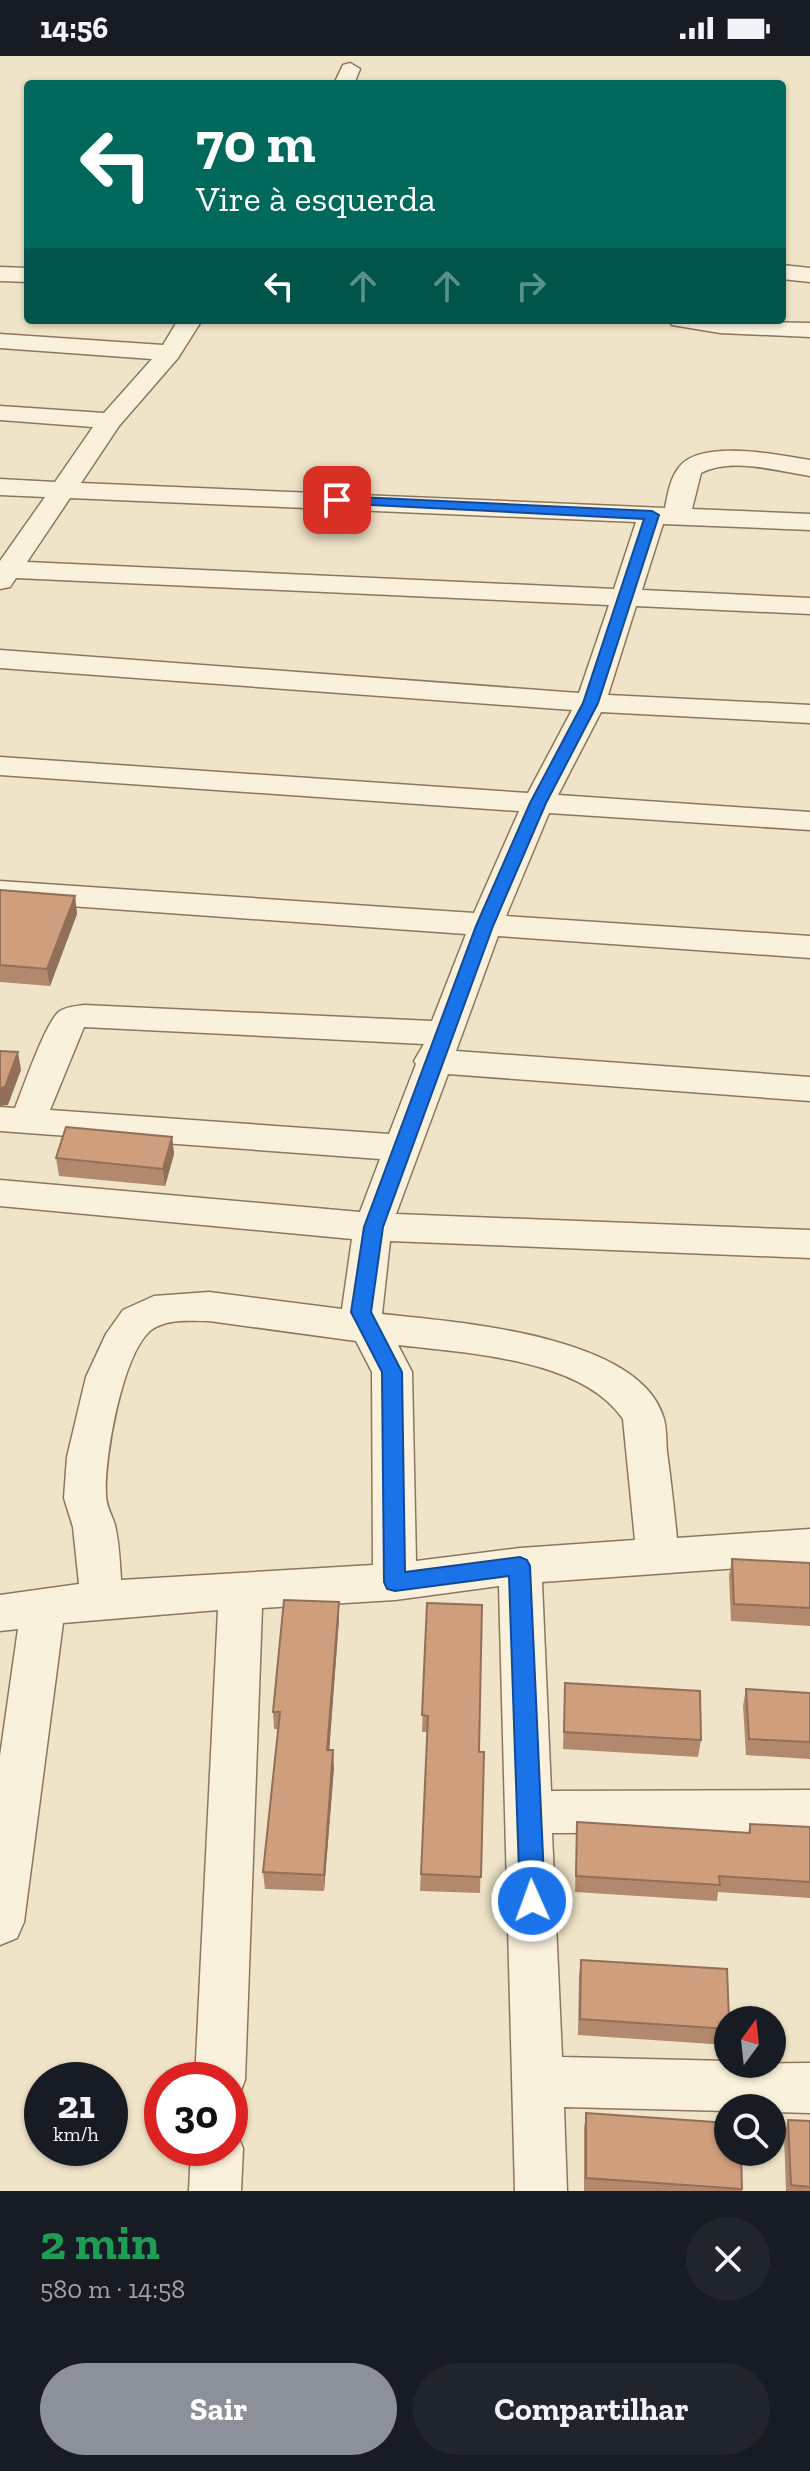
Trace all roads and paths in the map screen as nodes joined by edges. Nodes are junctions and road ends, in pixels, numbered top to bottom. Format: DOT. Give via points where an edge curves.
graph roads {
  1 [pos="786,272"];
  2 [pos="0,274"];
  3 [pos="24,275"];
  4 [pos="810,275"];
  5 [pos="188,324"];
  6 [pos="707,324"];
  7 [pos="810,330"];
  8 [pos="0,341"];
  9 [pos="170,353"];
  10 [pos="0,413"];
  11 [pos="110,421"];
  12 [pos="810,468"];
  13 [pos="0,487"];
  14 [pos="62,491"];
  15 [pos="665,515"];
  16 [pos="810,522"];
  17 [pos="2,576"];
  18 [pos="627,597"];
  19 [pos="810,606"];
  20 [pos="0,659"];
  21 [pos="591,703"];
  22 [pos="810,714"];
  23 [pos="0,766"];
  24 [pos="538,803"];
  25 [pos="810,821"];
  26 [pos="0,891"];
  27 [pos="485,926"];
  28 [pos="810,947"];
  29 [pos="438,1047"];
  30 [pos="810,1089"];
  31 [pos="14,1120"];
  32 [pos="401,1148"];
  33 [pos="0,1193"];
  34 [pos="373,1227"];
  35 [pos="810,1244"];
  36 [pos="370,1328"];
  37 [pos="810,1546"];
  38 [pos="658,1557"];
  39 [pos="520,1566"];
  40 [pos="395,1582"];
  41 [pos="241,1590"];
  42 [pos="102,1599"];
  43 [pos="22,1612"];
  44 [pos="810,1811"];
  45 [pos="530,1812"];
  46 [pos="0,1922"];
  47 [pos="221,2062"];
  48 [pos="538,2081"];
  49 [pos="810,2088"];
  50 [pos="216,2166"];
  51 [pos="215,2191"];
  52 [pos="541,2191"];
  1 -- 4 [label="street"];
  2 -- 3 [label="street"];
  5 -- 9 [label="street"];
  6 -- 7 [label="street"];
  8 -- 9 [label="street"];
  9 -- 11 [label="street"];
  10 -- 11 [label="street"];
  11 -- 14 [label="street"];
  12 -- 15 [label="street" via="706,462 692,468"];
  13 -- 14 [label="street"];
  14 -- 15 [label="street"];
  14 -- 17 [label="street"];
  15 -- 16 [label="street"];
  15 -- 18 [label="street"];
  17 -- 18 [label="street"];
  18 -- 19 [label="street"];
  18 -- 21 [label="street"];
  20 -- 21 [label="street"];
  21 -- 22 [label="street"];
  21 -- 24 [label="street"];
  23 -- 24 [label="street"];
  24 -- 25 [label="street"];
  24 -- 27 [label="street"];
  26 -- 27 [label="street"];
  27 -- 28 [label="street"];
  27 -- 29 [label="street"];
  29 -- 30 [label="street"];
  29 -- 31 [label="street" via="84,1016 67,1024"];
  29 -- 32 [label="street"];
  31 -- 32 [label="street"];
  32 -- 34 [label="street"];
  33 -- 34 [label="street"];
  34 -- 35 [label="street"];
  34 -- 36 [label="street" via="361,1312"];
  36 -- 38 [label="street" via="486,1340 538,1352 621,1386 643,1416"];
  36 -- 40 [label="street" via="392,1372"];
  36 -- 42 [label="street" via="209,1305 149,1311 134,1321 110,1368 88,1445 85,1500 94,1525"];
  37 -- 38 [label="street"];
  38 -- 39 [label="street"];
  39 -- 40 [label="street"];
  39 -- 45 [label="street"];
  40 -- 41 [label="street"];
  41 -- 42 [label="street"];
  41 -- 47 [label="street"];
  42 -- 43 [label="street"];
  43 -- 46 [label="street"];
  44 -- 45 [label="street"];
  45 -- 48 [label="street"];
  48 -- 49 [label="street"];
  48 -- 52 [label="street"];
  50 -- 51 [label="street"];
}
